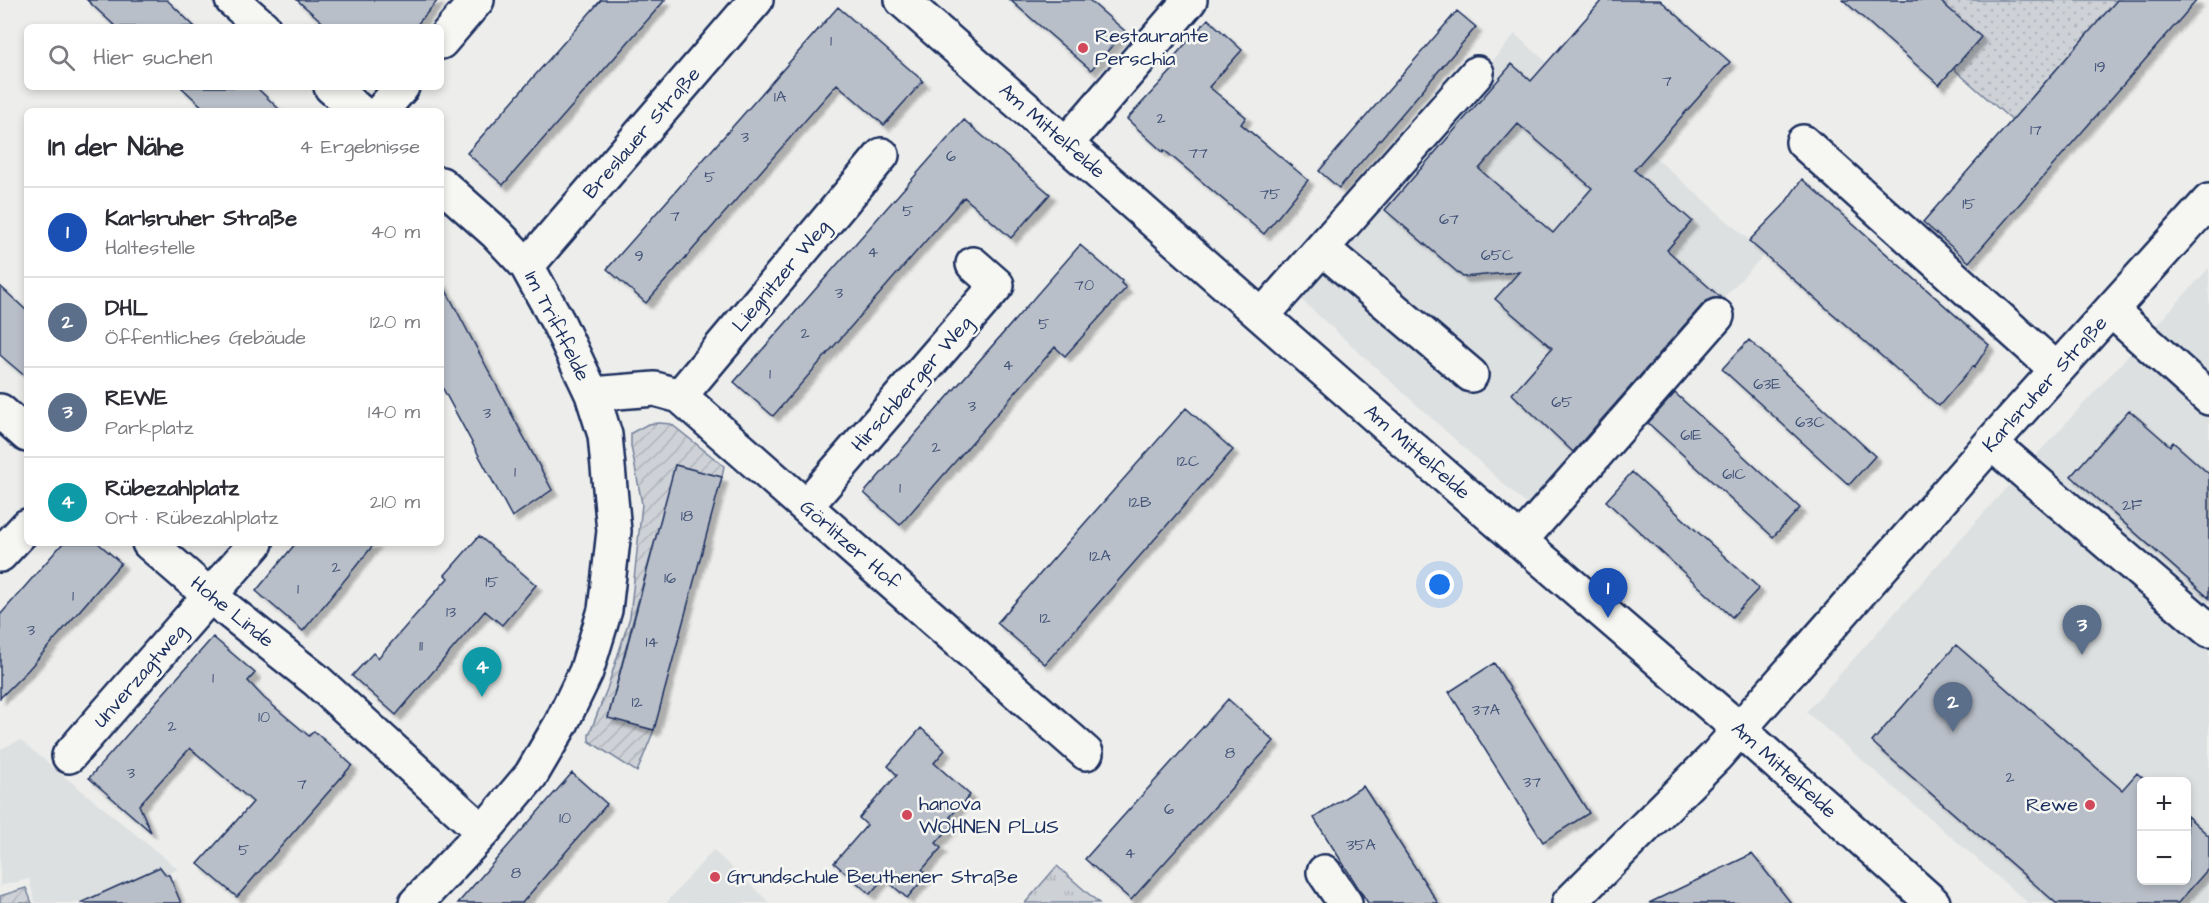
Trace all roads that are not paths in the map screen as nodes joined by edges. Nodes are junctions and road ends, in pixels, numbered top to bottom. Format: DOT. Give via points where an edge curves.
graph roads {
  1 [pos="232,0"];
  2 [pos="477,0"];
  3 [pos="756,0"];
  4 [pos="902,0"];
  5 [pos="1190,0"];
  6 [pos="260,24"];
  7 [pos="444,38"];
  8 [pos="1477,73"];
  9 [pos="334,90"];
  10 [pos="399,90"];
  11 [pos="356,108"];
  12 [pos="384,108"];
  13 [pos="1803,142"];
  14 [pos="1066,144"];
  15 [pos="882,155"];
  16 [pos="444,187"];
  17 [pos="2209,201"];
  18 [pos="1323,249"];
  19 [pos="972,264"];
  20 [pos="527,266"];
  21 [pos="2110,310"];
  22 [pos="1262,316"];
  23 [pos="1717,316"];
  24 [pos="2057,370"];
  25 [pos="1471,375"];
  26 [pos="592,394"];
  27 [pos="680,396"];
  28 [pos="2209,398"];
  29 [pos="0,411"];
  30 [pos="24,432"];
  31 [pos="1991,444"];
  32 [pos="806,506"];
  33 [pos="24,529"];
  34 [pos="1520,541"];
  35 [pos="152,546"];
  36 [pos="253,546"];
  37 [pos="0,555"];
  38 [pos="210,596"];
  39 [pos="2209,630"];
  40 [pos="1739,729"];
  41 [pos="1086,753"];
  42 [pos="69,756"];
  43 [pos="483,832"];
  44 [pos="1324,872"];
  45 [pos="1575,901"];
  46 [pos="416,903"];
  47 [pos="1345,903"];
  48 [pos="1933,903"];
  1 -- 6 [label="street"];
  2 -- 7 [label="street"];
  3 -- 20 [label="street, Breslauer Straße"];
  4 -- 14 [label="street, Am Mittelfelde"];
  5 -- 14 [label="street"];
  8 -- 18 [label="street"];
  9 -- 11 [label="street"];
  10 -- 12 [label="street"];
  13 -- 24 [label="street"];
  14 -- 22 [label="street, Am Mittelfelde"];
  15 -- 27 [label="street, Liegnitzer Weg"];
  16 -- 20 [label="street, Im Triftfelde"];
  17 -- 21 [label="street, Karlsruher Straße"];
  18 -- 22 [label="street"];
  18 -- 25 [label="street"];
  19 -- 32 [label="street, Hirschberger Weg" via="997,285"];
  20 -- 26 [label="street, Im Triftfelde"];
  21 -- 24 [label="street, Karlsruher Straße"];
  21 -- 28 [label="street"];
  22 -- 34 [label="street, Am Mittelfelde"];
  23 -- 34 [label="street"];
  24 -- 31 [label="street, Karlsruher Straße"];
  26 -- 27 [label="street, Görlitzer Hof" via="655,389"];
  26 -- 43 [label="street, Im Triftfelde" via="605,435 614,531 605,610 585,675 561,724 531,775"];
  27 -- 32 [label="street, Görlitzer Hof"];
  29 -- 30 [label="street"];
  31 -- 39 [label="street"];
  31 -- 40 [label="street, Karlsruher Straße"];
  32 -- 41 [label="street, Görlitzer Hof"];
  33 -- 37 [label="street"];
  34 -- 40 [label="street, Am Mittelfelde"];
  35 -- 38 [label="street, Hohe Linde"];
  36 -- 38 [label="street, Unverzagtweg"];
  38 -- 42 [label="street, Unverzagtweg"];
  38 -- 43 [label="street, Hohe Linde" via="316,680"];
  40 -- 45 [label="street, Karlsruher Straße"];
  40 -- 48 [label="street, Am Mittelfelde"];
  43 -- 46 [label="street, Im Triftfelde"];
  44 -- 47 [label="street"];
}
